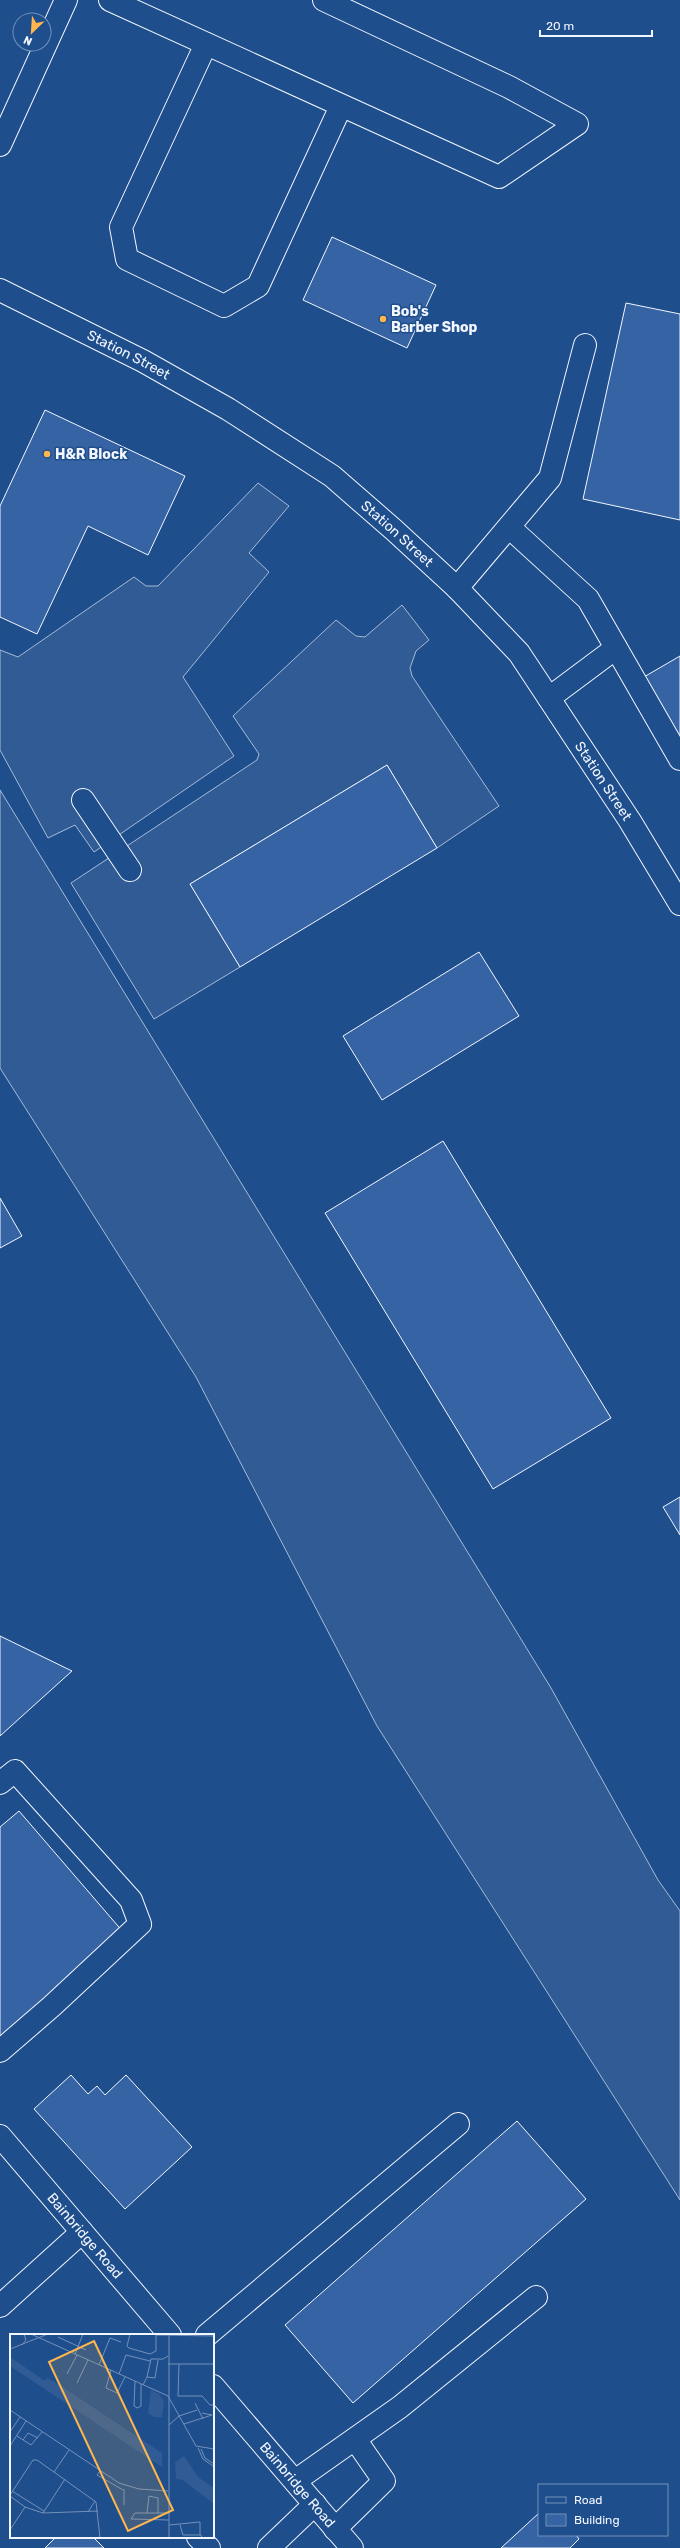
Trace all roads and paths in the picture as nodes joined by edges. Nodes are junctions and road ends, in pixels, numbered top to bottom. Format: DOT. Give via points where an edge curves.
graph roads {
  1 [pos="66,0"];
  2 [pos="110,0"];
  3 [pos="324,0"];
  4 [pos="206,44"];
  5 [pos="341,106"];
  6 [pos="0,145"];
  7 [pos="0,290"];
  8 [pos="585,345"];
  9 [pos="508,527"];
  10 [pos="457,588"];
  11 [pos="616,648"];
  12 [pos="549,698"];
  13 [pos="680,759"];
  14 [pos="83,800"];
  15 [pos="130,870"];
  16 [pos="680,904"];
  17 [pos="0,1783"];
  18 [pos="0,2051"];
  19 [pos="458,2124"];
  20 [pos="0,2136"];
  21 [pos="82,2232"];
  22 [pos="536,2297"];
  23 [pos="0,2306"];
  24 [pos="169,2334"];
  25 [pos="208,2334"];
  26 [pos="214,2387"];
  27 [pos="355,2439"];
  28 [pos="295,2481"];
  29 [pos="314,2504"];
  30 [pos="335,2529"];
  31 [pos="199,2538"];
  32 [pos="209,2548"];
  33 [pos="269,2548"];
  34 [pos="352,2548"];
  1 -- 6 [label="street"];
  2 -- 4 [label="street"];
  3 -- 5 [label="street" via="509,87 577,124 499,176"];
  4 -- 5 [label="street"];
  4 -- 5 [label="street" via="121,227 127,259 224,306 258,286"];
  7 -- 10 [label="street, Station Street" via="143,361 305,456 332,476"];
  8 -- 9 [label="street" via="550,478"];
  9 -- 10 [label="street"];
  9 -- 11 [label="street" via="588,598"];
  10 -- 12 [label="street, Station Street" via="519,653"];
  11 -- 12 [label="street"];
  11 -- 13 [label="street"];
  12 -- 16 [label="street, Station Street" via="630,821"];
  14 -- 15 [label="street"];
  17 -- 18 [label="street" via="15,1771 131,1900 140,1924"];
  19 -- 25 [label="street"];
  20 -- 21 [label="street, Bainbridge Road"];
  21 -- 23 [label="street"];
  21 -- 24 [label="street, Bainbridge Road"];
  22 -- 27 [label="street" via="400,2407"];
  26 -- 28 [label="street, Bainbridge Road"];
  27 -- 28 [label="street"];
  27 -- 30 [label="street" via="384,2481"];
  28 -- 29 [label="street, Bainbridge Road"];
  29 -- 30 [label="street, Bainbridge Road"];
  29 -- 33 [label="street"];
  30 -- 34 [label="street, Bainbridge Road"];
  31 -- 32 [label="street"];
}
